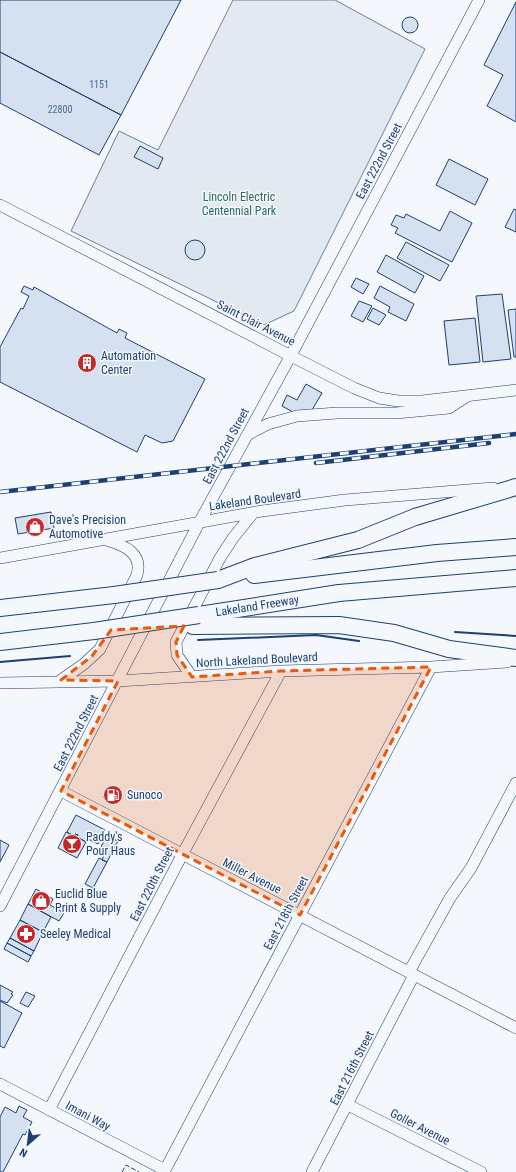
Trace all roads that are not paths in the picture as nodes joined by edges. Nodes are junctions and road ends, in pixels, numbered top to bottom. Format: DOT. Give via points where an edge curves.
graph roads {
  1 [pos="479,0"];
  2 [pos="0,205"];
  3 [pos="291,356"];
  4 [pos="516,390"];
  5 [pos="469,395"];
  6 [pos="247,435"];
  7 [pos="516,487"];
  8 [pos="254,512"];
  9 [pos="200,521"];
  10 [pos="103,539"];
  11 [pos="516,547"];
  12 [pos="0,558"];
  13 [pos="516,578"];
  14 [pos="218,580"];
  15 [pos="0,608"];
  16 [pos="196,620"];
  17 [pos="0,642"];
  18 [pos="516,660"];
  19 [pos="431,667"];
  20 [pos="281,671"];
  21 [pos="192,677"];
  22 [pos="61,680"];
  23 [pos="118,681"];
  24 [pos="0,682"];
  25 [pos="516,783"];
  26 [pos="61,791"];
  27 [pos="182,855"];
  28 [pos="0,906"];
  29 [pos="300,915"];
  30 [pos="412,974"];
  31 [pos="516,1028"];
  32 [pos="0,1084"];
  33 [pos="348,1105"];
  34 [pos="50,1110"];
  35 [pos="164,1170"];
  36 [pos="312,1172"];
  37 [pos="481,1172"];
  1 -- 3 [label="street, East 222nd Street"];
  2 -- 3 [label="street, Saint Clair Avenue"];
  3 -- 5 [label="street, Saint Clair Avenue" via="379,398 422,401"];
  3 -- 6 [label="street, East 222nd Street"];
  4 -- 5 [label="street, Saint Clair Avenue"];
  5 -- 6 [label="street" via="449,408 396,413 297,416 268,424"];
  6 -- 9 [label="street, East 222nd Street"];
  7 -- 8 [label="street, Lakeland Boulevard" via="345,500"];
  7 -- 14 [label="highway" via="415,517 358,540 255,566"];
  8 -- 9 [label="street, Lakeland Boulevard"];
  8 -- 21 [label="street" via="220,558 176,642 177,655"];
  9 -- 10 [label="street, Lakeland Boulevard"];
  9 -- 23 [label="street, East 222nd Street"];
  10 -- 12 [label="street, Lakeland Boulevard"];
  10 -- 22 [label="street" via="131,550 138,561 137,575 100,649"];
  11 -- 14 [label="highway" via="437,553"];
  13 -- 16 [label="highway, Lakeland Freeway" via="339,593"];
  14 -- 15 [label="highway, bridge" via="114,596"];
  16 -- 17 [label="highway, bridge"];
  16 -- 18 [label="highway" via="339,625 394,633 449,649"];
  18 -- 19 [label="street, North Lakeland Boulevard"];
  19 -- 20 [label="street, North Lakeland Boulevard"];
  19 -- 29 [label="street, East 218th Street"];
  20 -- 21 [label="street, North Lakeland Boulevard"];
  20 -- 27 [label="street, East 220th Street"];
  21 -- 23 [label="street, North Lakeland Boulevard"];
  22 -- 23 [label="street, North Lakeland Boulevard"];
  22 -- 24 [label="street, North Lakeland Boulevard"];
  23 -- 26 [label="street, East 222nd Street"];
  25 -- 30 [label="street, East 216th Street" via="471,868 450,898"];
  26 -- 27 [label="street, Miller Avenue"];
  26 -- 28 [label="street, East 222nd Street"];
  27 -- 29 [label="street, Miller Avenue"];
  27 -- 34 [label="street, East 220th Street"];
  29 -- 30 [label="street, Miller Avenue"];
  29 -- 35 [label="street, East 218th Street"];
  30 -- 31 [label="street, Miller Avenue"];
  30 -- 33 [label="street, East 216th Street"];
  32 -- 34 [label="street, Imani Way"];
  33 -- 36 [label="street, East 216th Street"];
  33 -- 37 [label="street, Goller Avenue"];
  34 -- 35 [label="street, Imani Way"];
}
